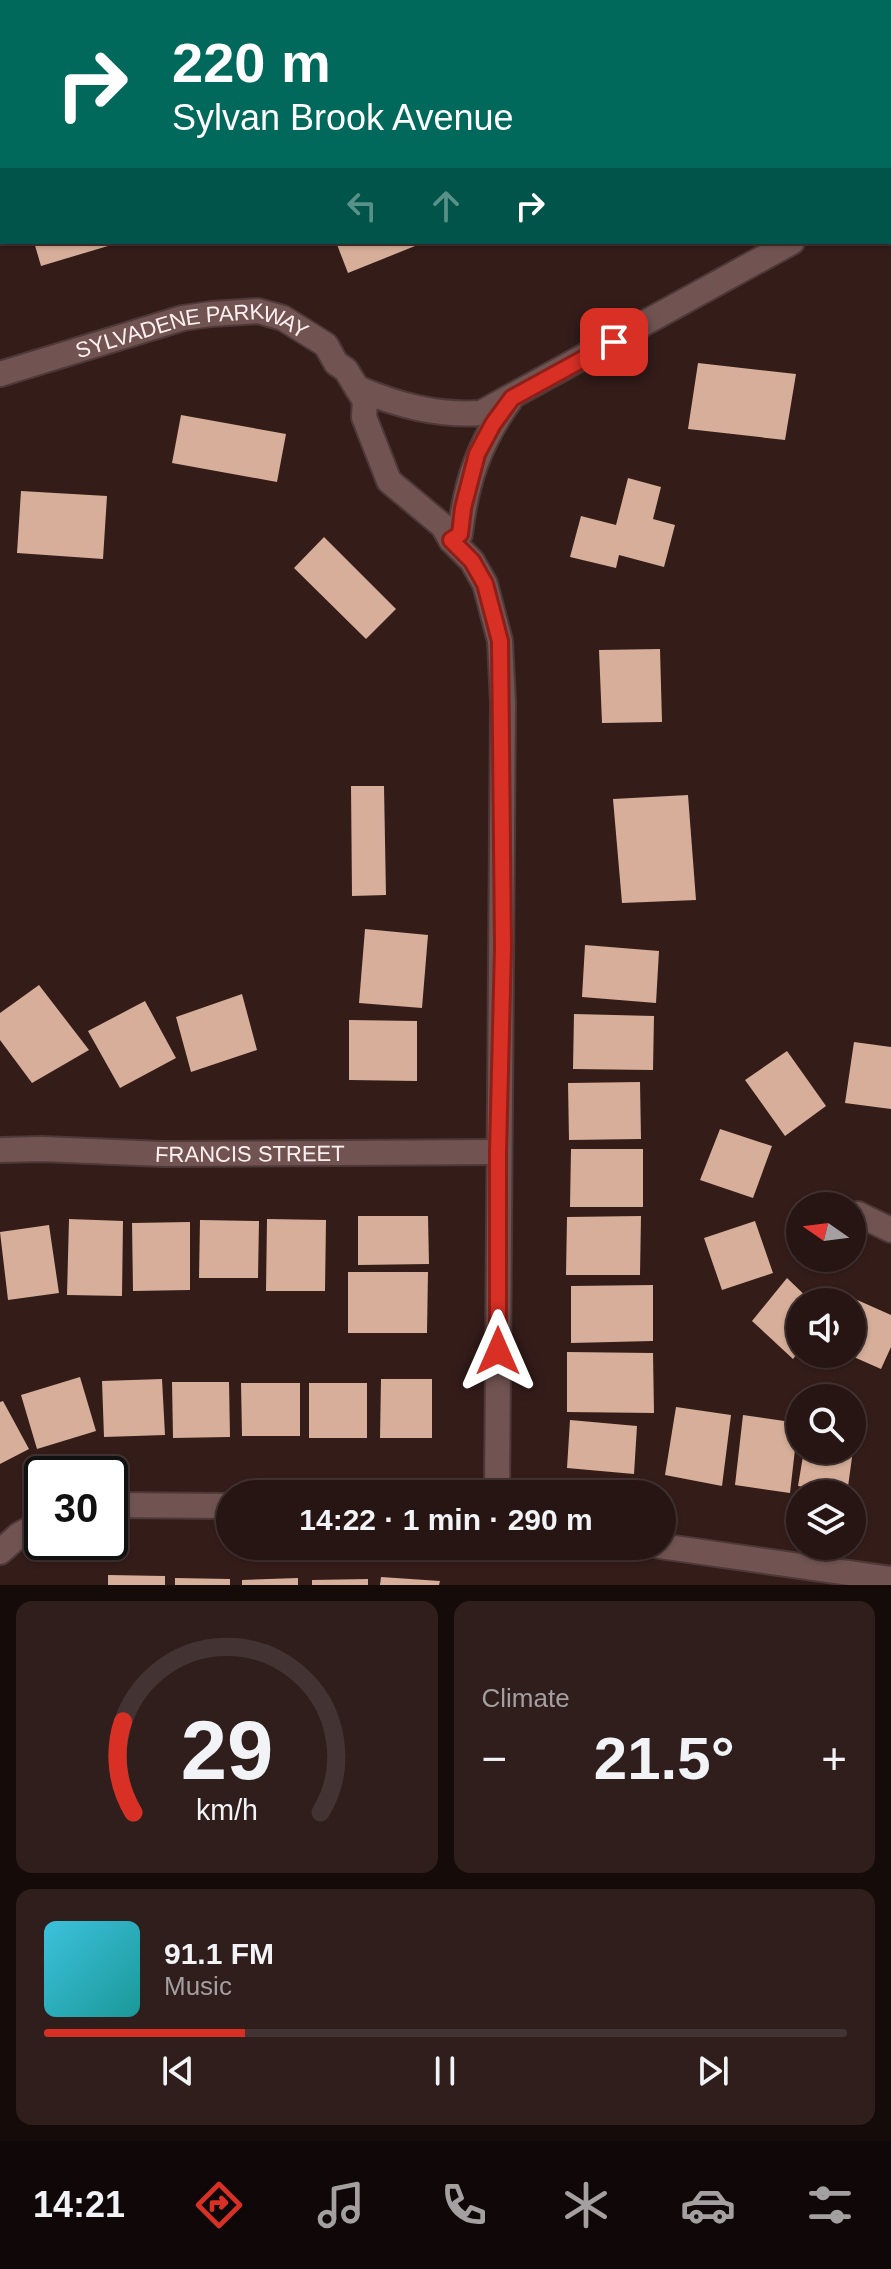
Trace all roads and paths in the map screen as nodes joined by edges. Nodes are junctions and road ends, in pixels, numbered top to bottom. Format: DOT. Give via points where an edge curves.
graph roads {
  1 [pos="788,244"];
  2 [pos="0,374"];
  3 [pos="357,388"];
  4 [pos="512,398"];
  5 [pos="451,540"];
  6 [pos="0,1150"];
  7 [pos="498,1152"];
  8 [pos="866,1218"];
  9 [pos="891,1230"];
  10 [pos="497,1480"];
  11 [pos="128,1505"];
  12 [pos="216,1506"];
  13 [pos="24,1532"];
  14 [pos="676,1548"];
  15 [pos="0,1552"];
  16 [pos="891,1579"];
  1 -- 4 [label="street"];
  2 -- 3 [label="street, SYLVADENE PARKWAY" via="183,318 258,311 283,318 326,345"];
  3 -- 4 [label="street" via="438,413 481,413"];
  3 -- 5 [label="street, SYLVADENE PARKWAY" via="389,481 443,526"];
  4 -- 5 [label="street" via="477,454 460,534"];
  5 -- 7 [label="street, SYLVADENE PARKWAY" via="485,584 500,641 503,947"];
  6 -- 7 [label="street, FRANCIS STREET"];
  7 -- 10 [label="street, SYLVADENE PARKWAY"];
  8 -- 9 [label="street"];
  11 -- 12 [label="street"];
  13 -- 15 [label="street"];
  14 -- 16 [label="street"];
}
